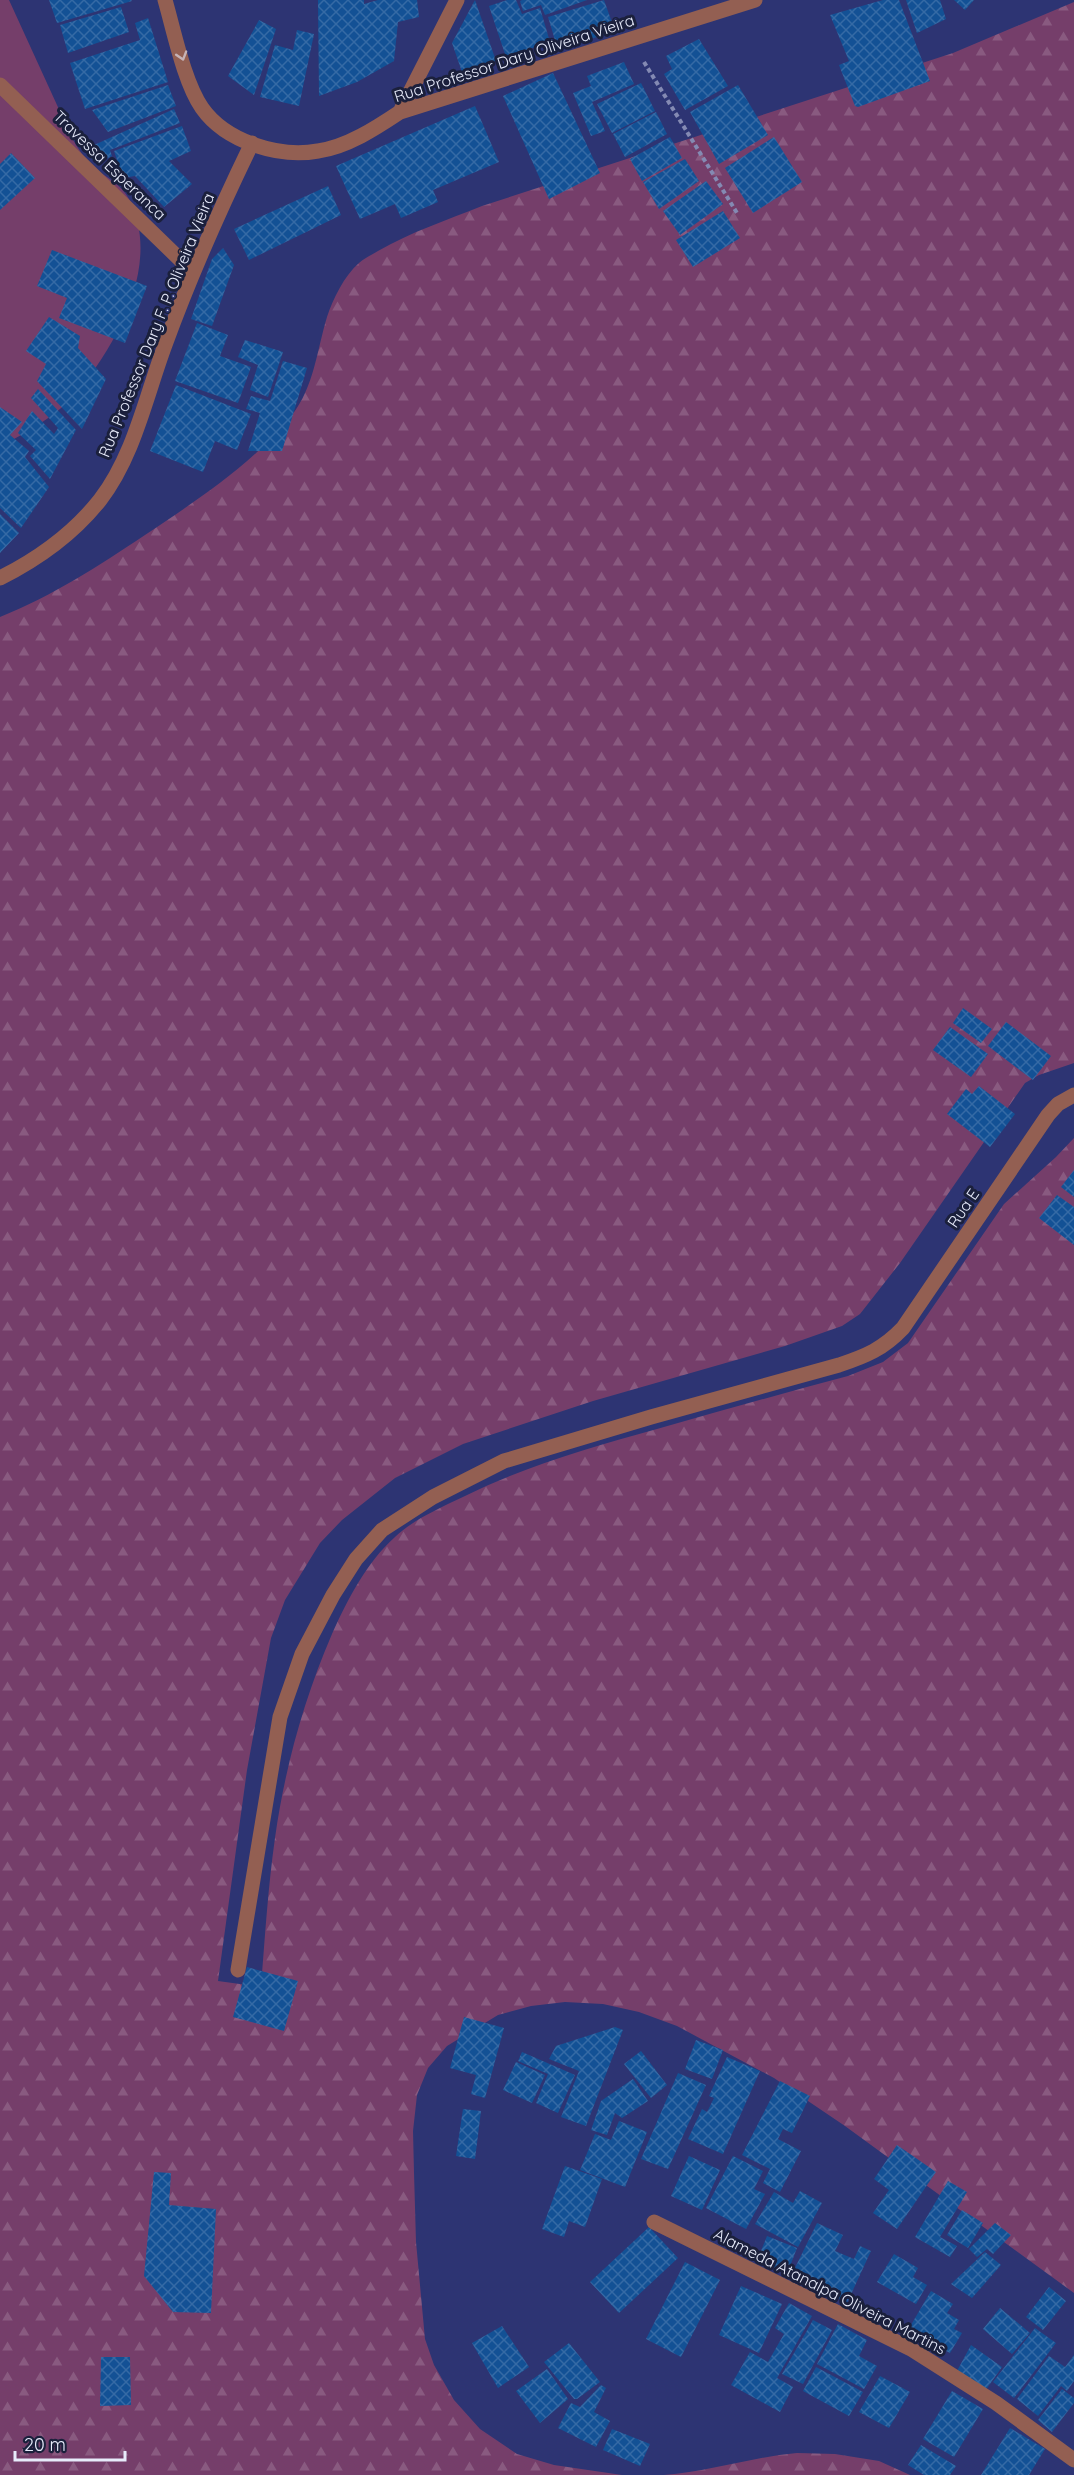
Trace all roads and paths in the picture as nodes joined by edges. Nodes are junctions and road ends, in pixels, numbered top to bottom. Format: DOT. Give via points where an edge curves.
graph roads {
  1 [pos="165,0"];
  2 [pos="457,0"];
  3 [pos="755,0"];
  4 [pos="630,38"];
  5 [pos="0,85"];
  6 [pos="400,112"];
  7 [pos="252,144"];
  8 [pos="737,213"];
  9 [pos="193,272"];
  10 [pos="0,579"];
  11 [pos="1074,1095"];
  12 [pos="238,1970"];
  13 [pos="654,2222"];
  14 [pos="1074,2460"];
  1 -- 7 [label="street, Rua Professor Dary Oliveira Vieira, one-way" via="185,67 203,109 231,134"];
  2 -- 6 [label="street"];
  3 -- 4 [label="street, Rua Professor Dary Oliveira Vieira"];
  4 -- 6 [label="street, Rua Professor Dary Oliveira Vieira"];
  4 -- 8 [label="path"];
  5 -- 9 [label="street, Travessa Esperanca"];
  6 -- 7 [label="street, Rua Professor Dary Oliveira Vieira" via="377,128 318,151 295,153"];
  7 -- 9 [label="street, Rua Professor Dary F. P. Oliveira Vieira"];
  9 -- 10 [label="street, Rua Professor Dary F. P. Oliveira Vieira" via="124,459 101,499 76,528 46,552"];
  11 -- 12 [label="street, Rua E" via="1048,1115 903,1328 885,1346 839,1365 504,1461 433,1497 382,1530 356,1559 333,1595 302,1654 280,1717"];
  13 -- 14 [label="street, Alameda Atanalpa Oliveira Martins" via="911,2349 996,2403"];
}
